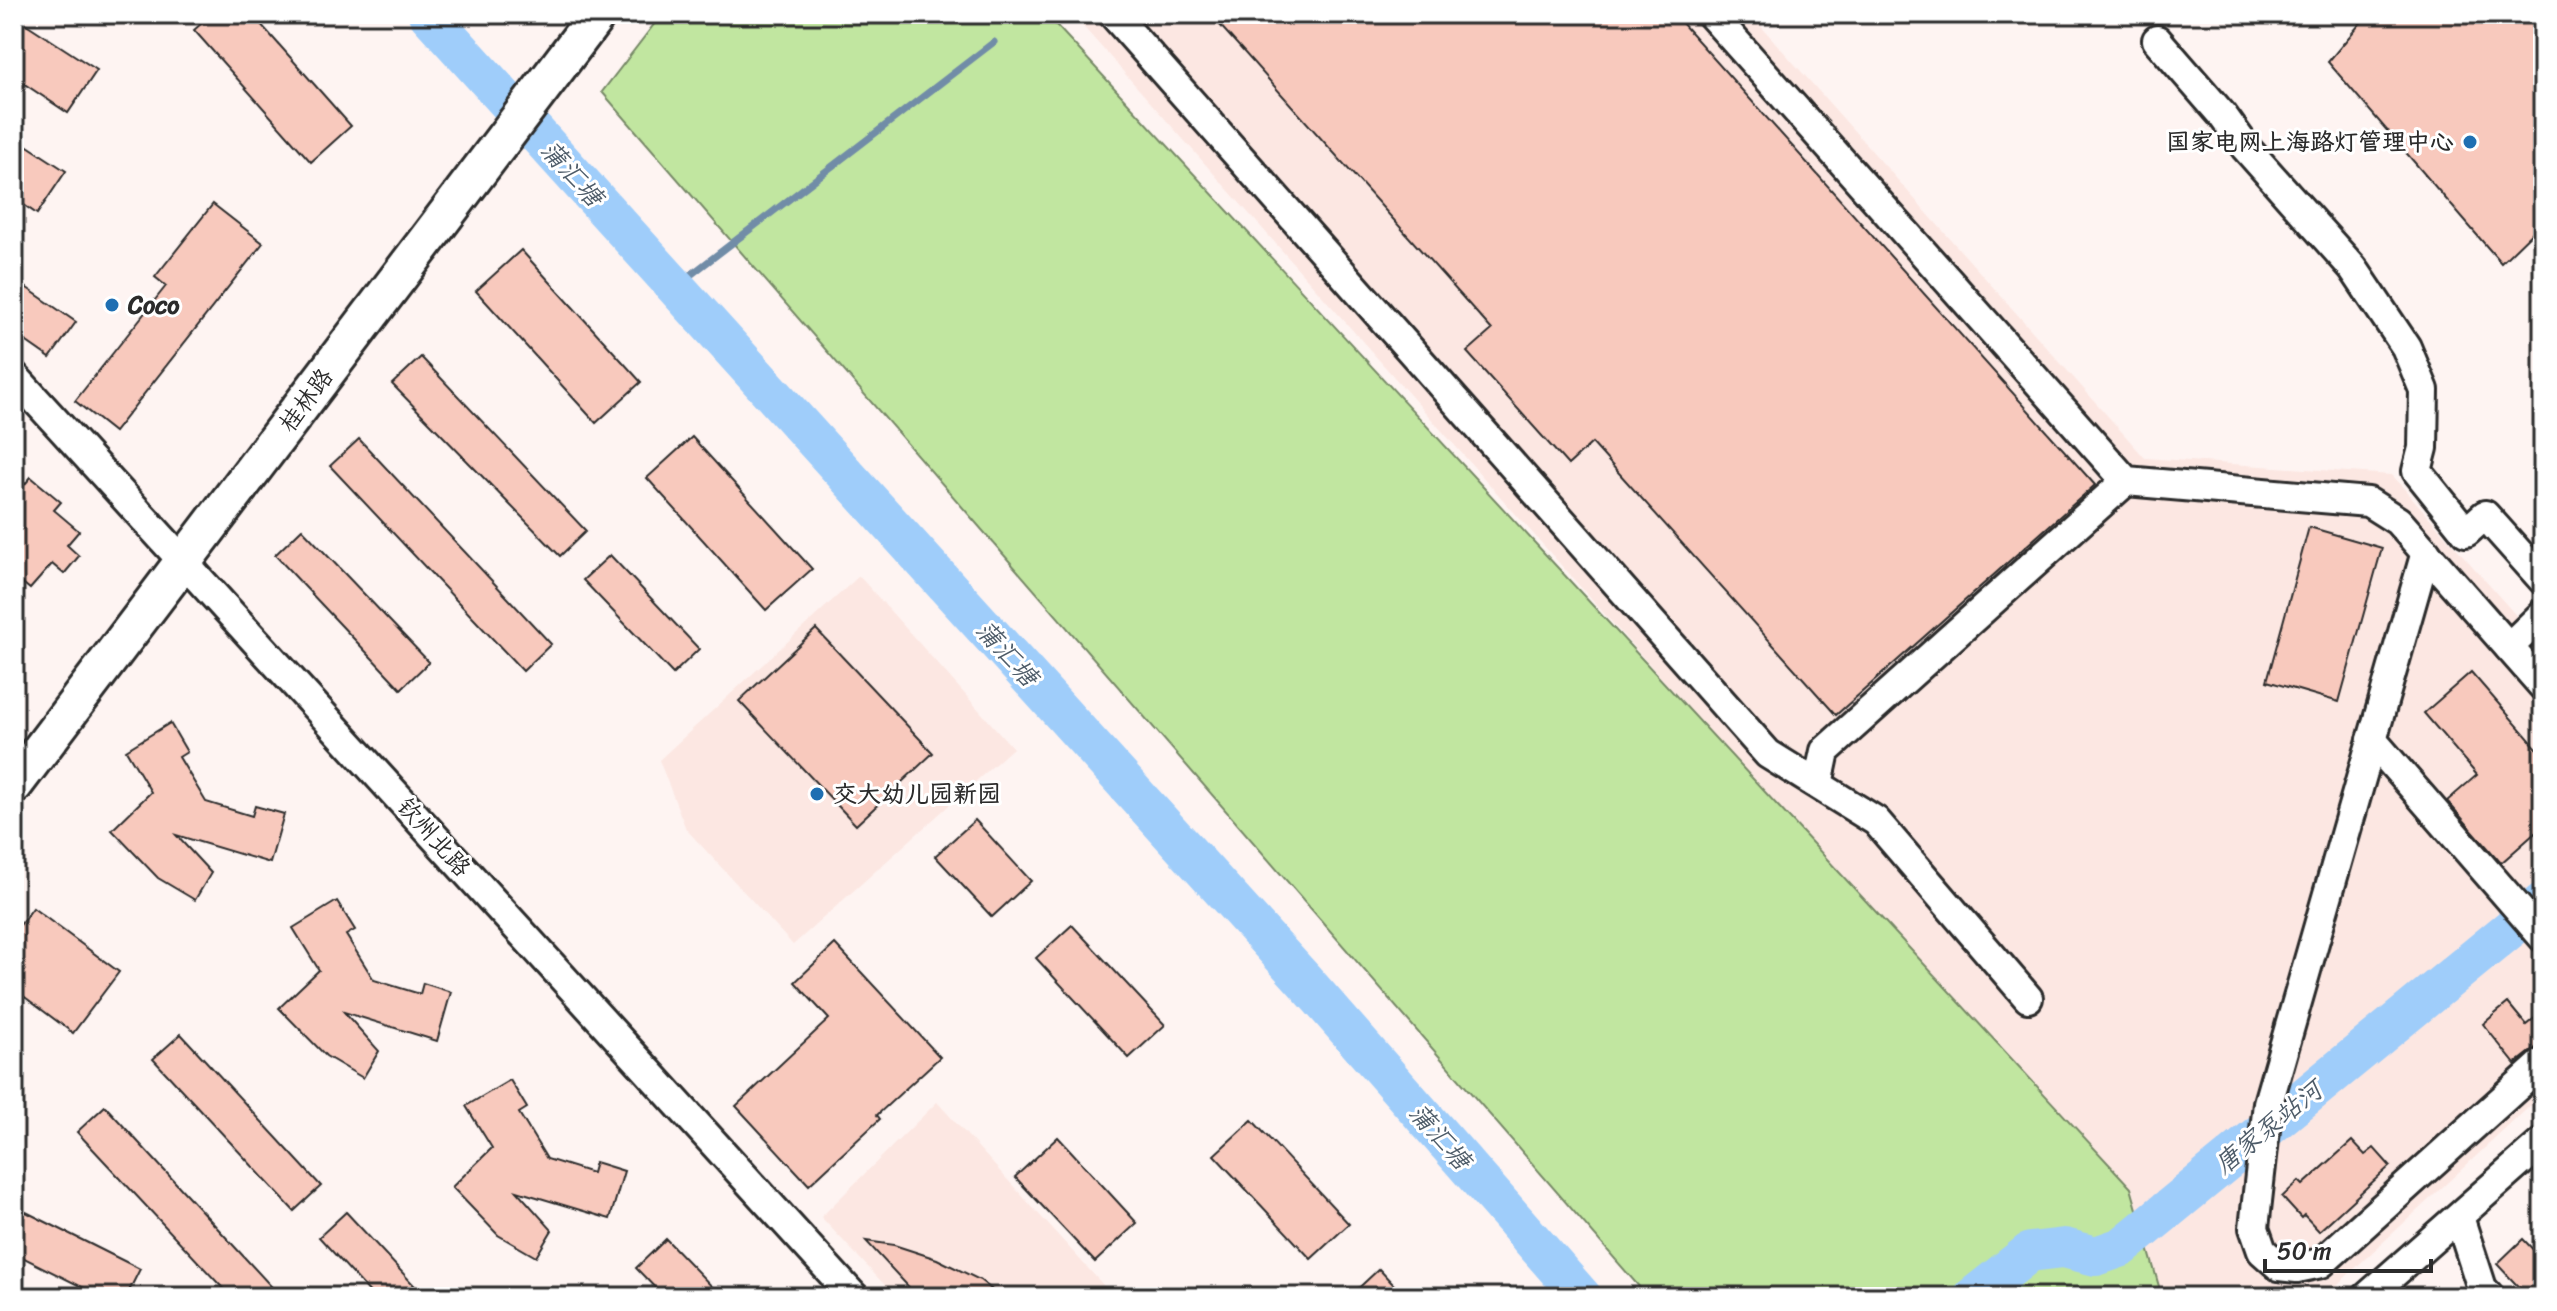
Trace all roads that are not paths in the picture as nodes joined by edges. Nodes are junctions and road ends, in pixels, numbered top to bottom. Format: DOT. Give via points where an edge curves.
graph roads {
  1 [pos="598,14"];
  2 [pos="1113,14"];
  3 [pos="1711,14"];
  4 [pos="2157,40"];
  5 [pos="14,376"];
  6 [pos="2126,481"];
  7 [pos="2426,552"];
  8 [pos="183,561"];
  9 [pos="2543,580"];
  10 [pos="2543,614"];
  11 [pos="2509,647"];
  12 [pos="2543,686"];
  13 [pos="2372,740"];
  14 [pos="1818,784"];
  15 [pos="14,785"];
  16 [pos="2531,923"];
  17 [pos="2028,998"];
  18 [pos="2539,1061"];
  19 [pos="2543,1142"];
  20 [pos="2459,1217"];
  21 [pos="854,1297"];
  22 [pos="2367,1297"];
  23 [pos="2490,1297"];
  1 -- 8 [label="main road, 桂林路"];
  2 -- 14 [label="street" via="1768,754"];
  3 -- 6 [label="street"];
  4 -- 9 [label="street" via="2353,268 2406,347 2424,390 2417,471 2466,532 2485,515"];
  5 -- 8 [label="street, 钦州北路"];
  6 -- 7 [label="street" via="2368,502 2398,521"];
  6 -- 14 [label="street" via="1825,751"];
  7 -- 11 [label="street"];
  7 -- 13 [label="street"];
  8 -- 15 [label="main road, 桂林路"];
  8 -- 21 [label="street, 钦州北路"];
  10 -- 11 [label="street"];
  11 -- 12 [label="street"];
  13 -- 16 [label="street"];
  13 -- 18 [label="street" via="2268,1103 2254,1228 2262,1251 2279,1266 2321,1263 2365,1210"];
  14 -- 17 [label="street" via="1876,821"];
  19 -- 20 [label="street"];
  20 -- 22 [label="street"];
  20 -- 23 [label="street" via="2482,1288"];
}
